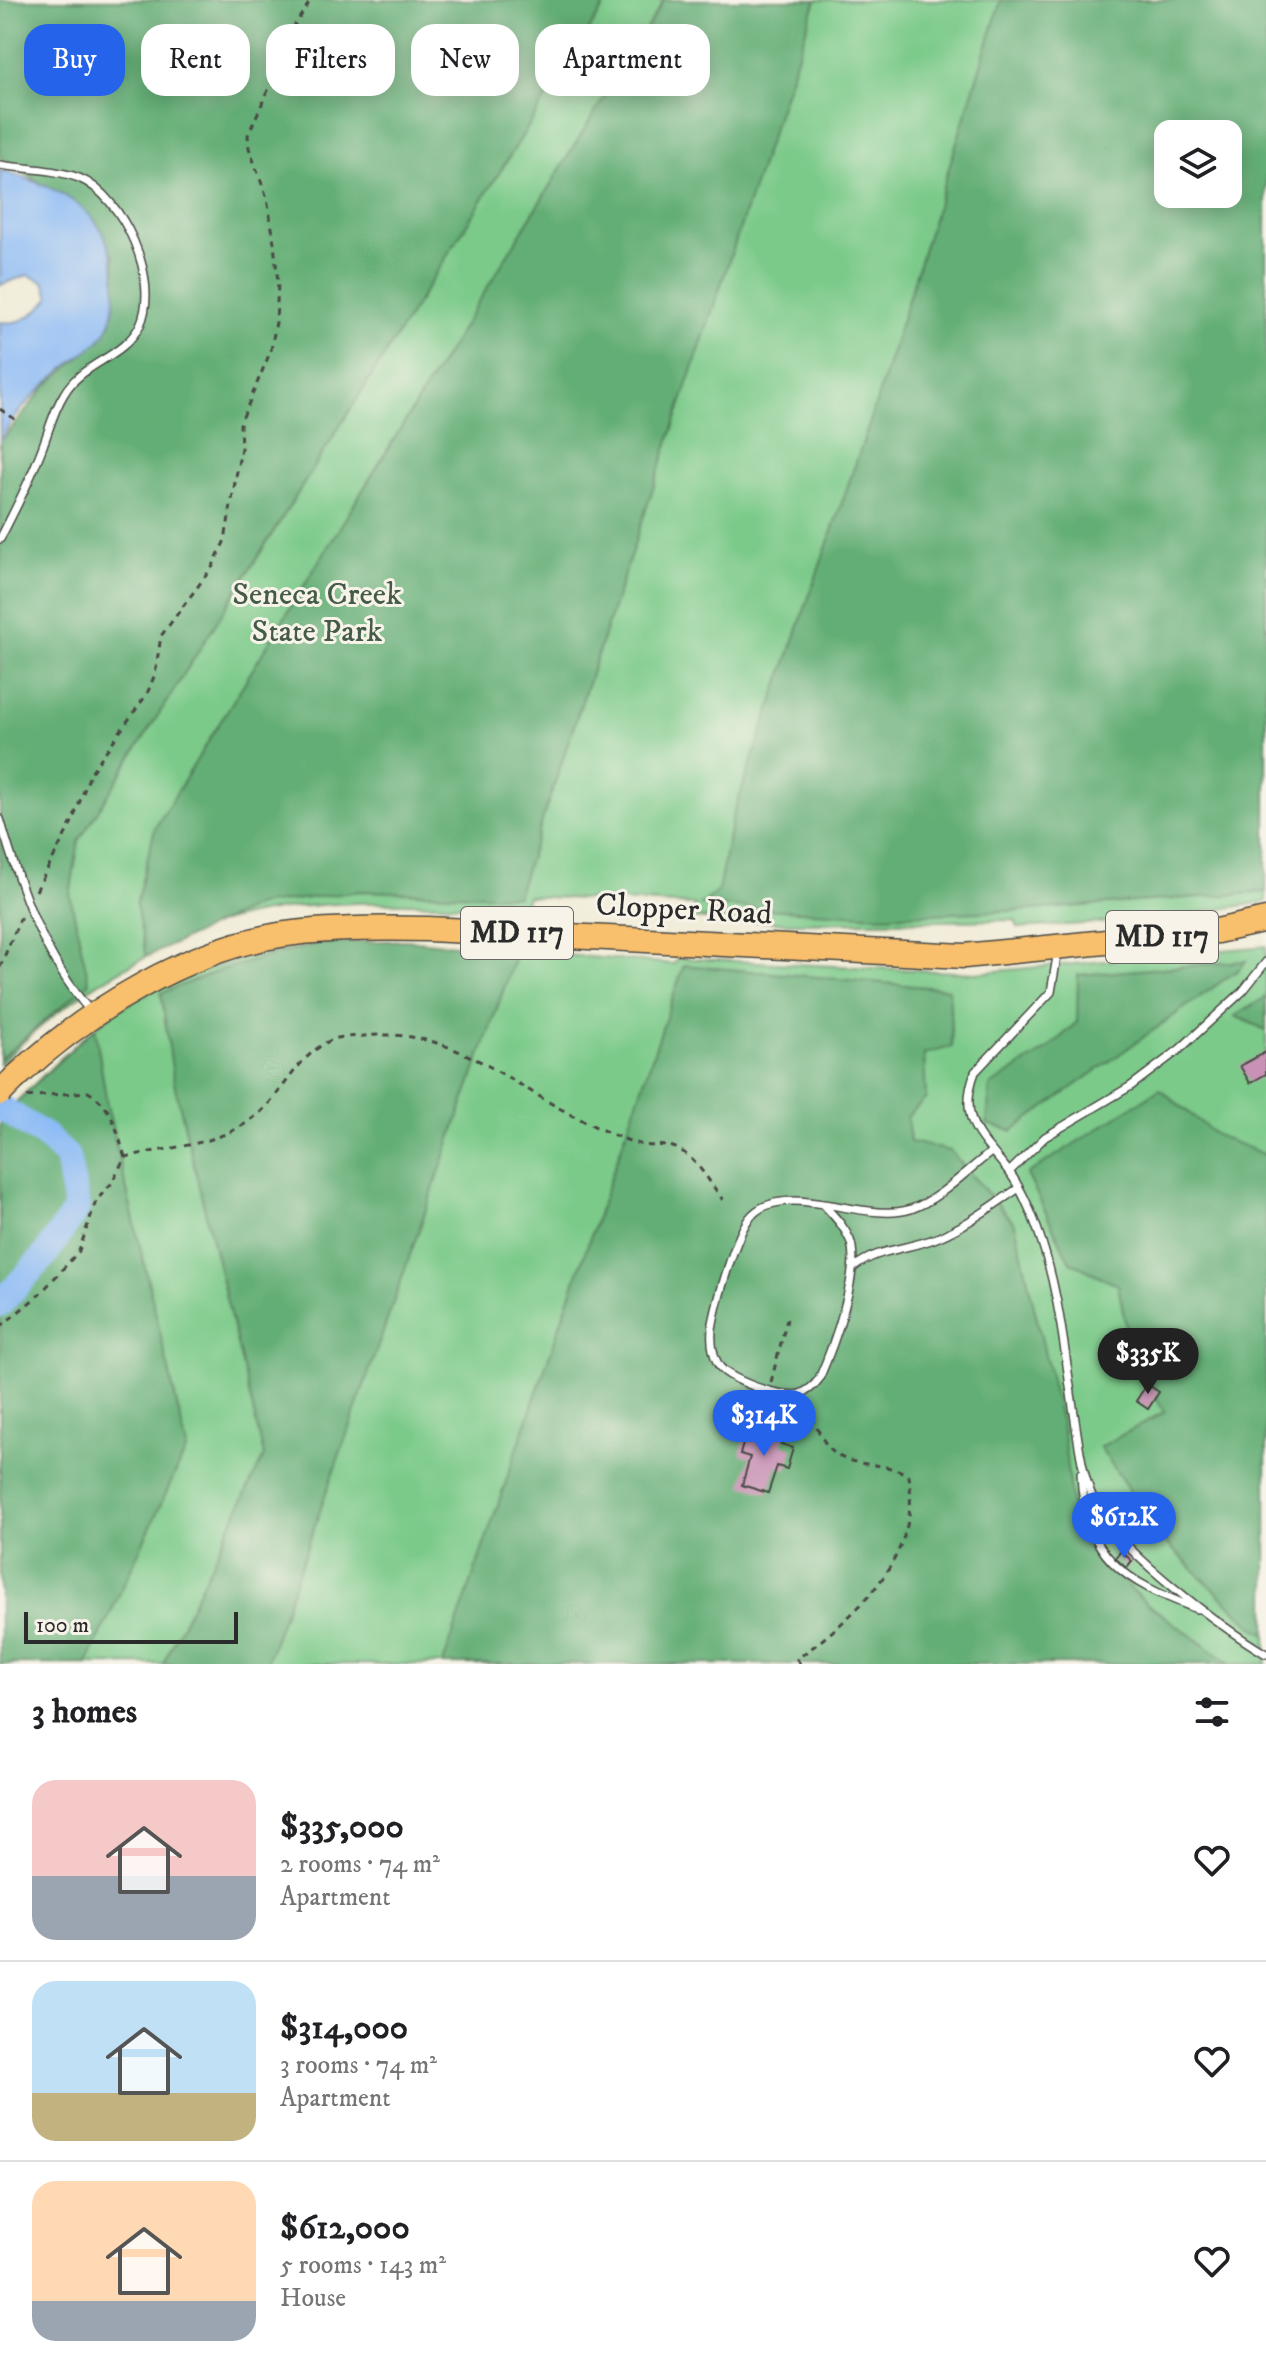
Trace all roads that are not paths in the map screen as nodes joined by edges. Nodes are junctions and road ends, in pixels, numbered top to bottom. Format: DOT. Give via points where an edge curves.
graph roads {
  1 [pos="0,165"];
  2 [pos="0,539"];
  3 [pos="0,819"];
  4 [pos="1266,920"];
  5 [pos="1058,949"];
  6 [pos="1266,962"];
  7 [pos="92,1013"];
  8 [pos="11,1088"];
  9 [pos="990,1153"];
  10 [pos="1009,1172"];
  11 [pos="1019,1188"];
  12 [pos="824,1205"];
  13 [pos="853,1268"];
  14 [pos="1081,1463"];
  15 [pos="1205,1612"];
  16 [pos="1266,1654"];
  1 -- 2 [label="lane" via="79,178 95,188 132,236 141,258 146,304 139,326 124,345 75,378 65,392"];
  3 -- 7 [label="lane" via="25,903 67,984"];
  4 -- 5 [label="main road, Clopper Road / MD 117" via="1217,931"];
  5 -- 7 [label="main road, Clopper Road / MD 117" via="964,956 362,928 291,933 232,947"];
  5 -- 9 [label="lane" via="1051,992 988,1055 970,1086 977,1136"];
  6 -- 10 [label="lane" via="1243,991 1180,1049 1131,1086 1045,1137"];
  7 -- 8 [label="main road, Clopper Road / MD 117"];
  9 -- 10 [label="lane"];
  9 -- 12 [label="lane" via="910,1209 876,1212"];
  10 -- 11 [label="lane"];
  11 -- 13 [label="lane" via="943,1236 880,1251"];
  11 -- 14 [label="lane" via="1042,1242 1056,1298"];
  12 -- 13 [label="lane" via="851,1242"];
  12 -- 13 [label="lane" via="781,1200 751,1215 712,1326 713,1354 720,1368 728,1376 789,1395 813,1387 824,1368"];
  14 -- 15 [label="lane" via="1089,1491 1112,1530"];
  14 -- 15 [label="lane" via="1088,1525 1110,1561 1142,1587"];
  15 -- 16 [label="lane"];
}
